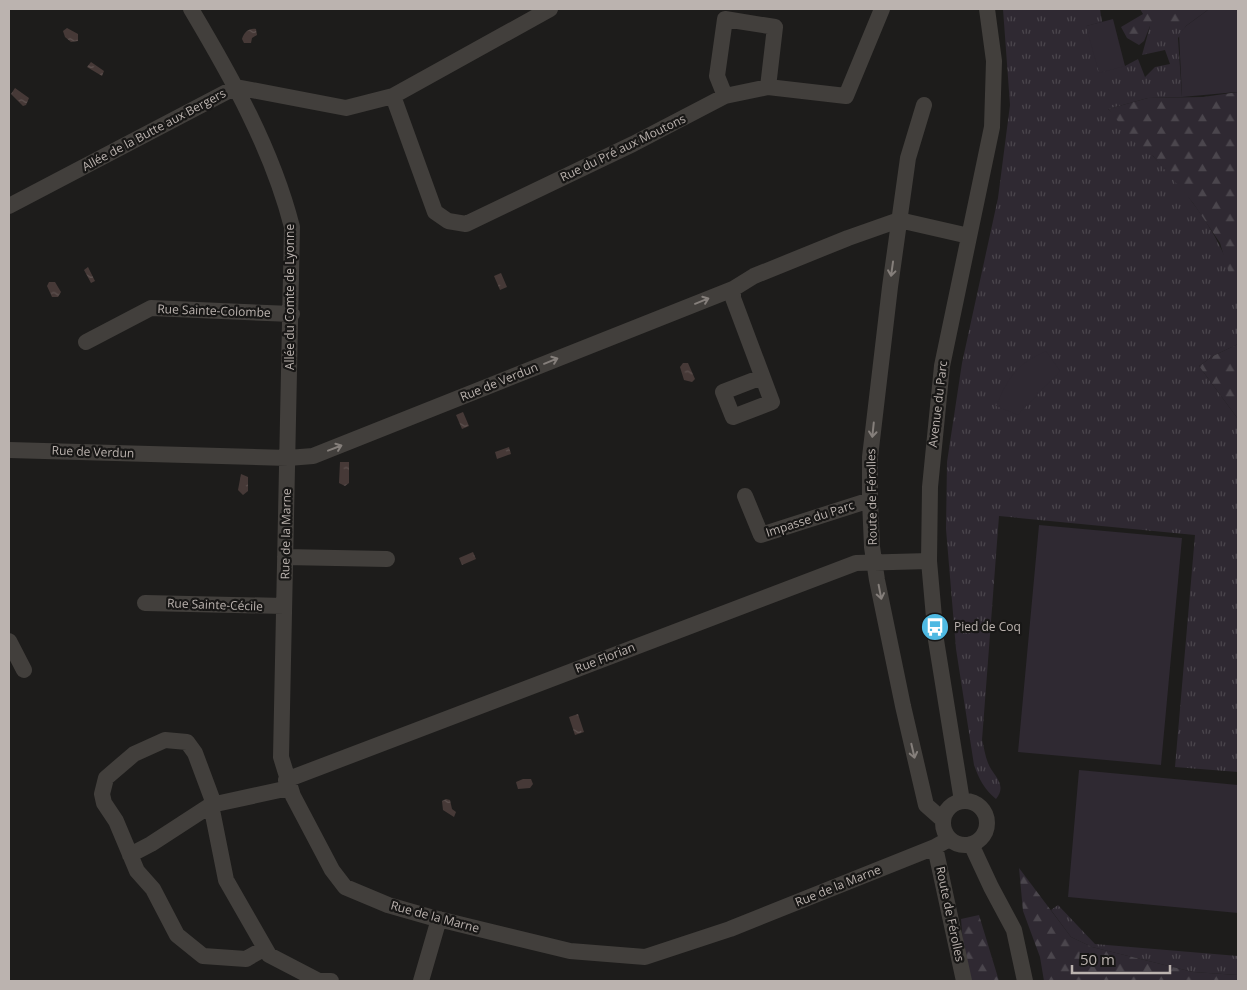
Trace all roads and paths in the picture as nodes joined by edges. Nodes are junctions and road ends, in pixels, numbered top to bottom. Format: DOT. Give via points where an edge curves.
graph roads {
  1 [pos="191,9"];
  2 [pos="550,9"];
  3 [pos="882,9"];
  4 [pos="988,9"];
  5 [pos="236,86"];
  6 [pos="768,87"];
  7 [pos="393,96"];
  8 [pos="725,96"];
  9 [pos="924,105"];
  10 [pos="9,206"];
  11 [pos="899,220"];
  12 [pos="969,236"];
  13 [pos="733,289"];
  14 [pos="292,314"];
  15 [pos="86,342"];
  16 [pos="762,377"];
  17 [pos="9,450"];
  18 [pos="288,458"];
  19 [pos="745,496"];
  20 [pos="870,500"];
  21 [pos="285,557"];
  22 [pos="387,559"];
  23 [pos="929,561"];
  24 [pos="875,564"];
  25 [pos="145,603"];
  26 [pos="284,606"];
  27 [pos="9,641"];
  28 [pos="24,670"];
  29 [pos="288,784"];
  30 [pos="962,801"];
  31 [pos="213,804"];
  32 [pos="944,820"];
  33 [pos="942,843"];
  34 [pos="972,844"];
  35 [pos="130,854"];
  36 [pos="439,919"];
  37 [pos="265,948"];
  38 [pos="331,981"];
  39 [pos="421,981"];
  40 [pos="964,981"];
  41 [pos="1026,981"];
  1 -- 5 [label="street, Allée du Comte de Lyonne"];
  2 -- 7 [label="street, Allée de la Butte aux Bergers"];
  3 -- 6 [label="street, Rue du Pré aux Moutons" via="846,96"];
  4 -- 12 [label="street, Avenue du Parc" via="994,61 992,127"];
  5 -- 7 [label="street, Allée de la Butte aux Bergers" via="346,108"];
  5 -- 10 [label="street, Allée de la Butte aux Bergers"];
  5 -- 14 [label="street, Allée du Comte de Lyonne" via="282,189 292,227"];
  6 -- 8 [label="street, Rue du Pré aux Moutons"];
  6 -- 8 [label="street" via="775,27 725,19 718,76"];
  7 -- 8 [label="street, Rue du Pré aux Moutons" via="435,212 448,221 466,224"];
  9 -- 11 [label="street, Route de Férolles" via="908,158"];
  11 -- 12 [label="street"];
  11 -- 13 [label="street, Rue de Verdun" via="754,276"];
  11 -- 20 [label="street, Route de Férolles, one-way" via="877,387 870,457"];
  12 -- 23 [label="street, Avenue du Parc" via="942,366 930,487"];
  13 -- 16 [label="street" via="733,298"];
  18 -- 13 [label="street, Rue de Verdun, one-way" via="312,456 331,449"];
  14 -- 15 [label="street, Rue Sainte-Colombe" via="151,308"];
  14 -- 18 [label="street, Allée du Comte de Lyonne"];
  17 -- 18 [label="street, Rue de Verdun"];
  18 -- 21 [label="street, Rue de la Marne"];
  19 -- 20 [label="street, Impasse du Parc" via="761,535"];
  20 -- 24 [label="street, Route de Férolles"];
  21 -- 22 [label="street"];
  21 -- 26 [label="street, Rue de la Marne"];
  23 -- 24 [label="street, Rue Florian"];
  23 -- 30 [label="street, Avenue du Parc" via="936,640"];
  24 -- 29 [label="street, Rue Florian" via="856,563"];
  24 -- 32 [label="street, Route de Férolles, one-way" via="926,805"];
  25 -- 26 [label="street, Rue Sainte-Cécile"];
  26 -- 29 [label="street, Rue de la Marne" via="281,757"];
  27 -- 28 [label="street"];
  29 -- 31 [label="street, Rue Florian"];
  29 -- 36 [label="street, Rue de la Marne" via="332,870 345,887 388,905"];
  30 -- 32 [label="street" via="950,807"];
  30 -- 34 [label="street" via="981,807 987,819 982,837"];
  31 -- 35 [label="street"];
  31 -- 35 [label="street" via="196,754 188,742 165,740 134,754 106,778 102,794"];
  31 -- 37 [label="street" via="226,880"];
  32 -- 33 [label="street"];
  33 -- 34 [label="street"];
  33 -- 36 [label="street, Rue de la Marne" via="730,929 646,956 570,951"];
  33 -- 40 [label="street, Route de Férolles"];
  34 -- 41 [label="street" via="1014,930"];
  35 -- 37 [label="street" via="136,871 153,889 177,935 203,956 246,959"];
  36 -- 39 [label="street"];
  37 -- 38 [label="street" via="269,955 319,981"];
}
